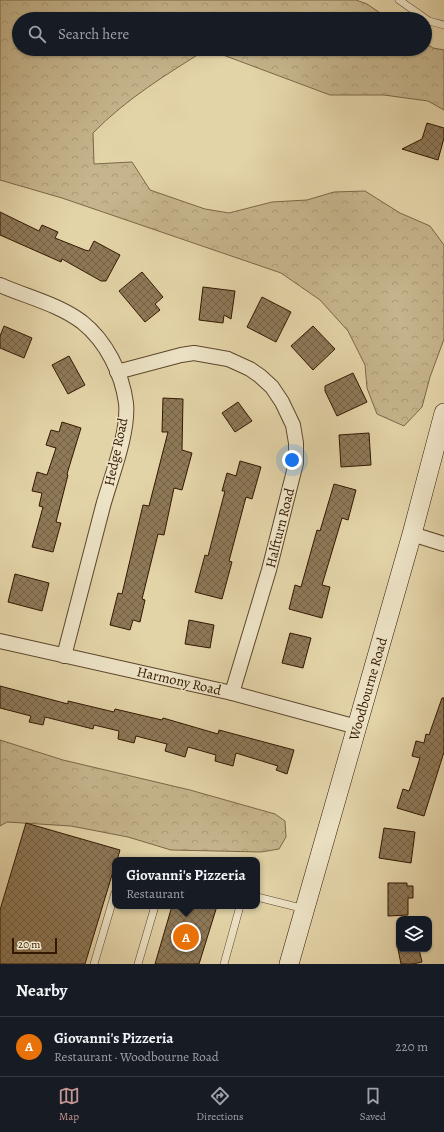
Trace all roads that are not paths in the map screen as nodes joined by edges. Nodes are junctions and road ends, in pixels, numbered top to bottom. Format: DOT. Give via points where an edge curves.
graph roads {
  1 [pos="399,0"];
  2 [pos="416,12"];
  3 [pos="432,22"];
  4 [pos="444,25"];
  5 [pos="0,284"];
  6 [pos="117,372"];
  7 [pos="444,414"];
  8 [pos="412,534"];
  9 [pos="444,544"];
  10 [pos="0,641"];
  11 [pos="64,656"];
  12 [pos="232,693"];
  13 [pos="357,727"];
  14 [pos="260,898"];
  15 [pos="112,903"];
  16 [pos="154,909"];
  17 [pos="239,909"];
  18 [pos="305,909"];
  19 [pos="94,964"];
  20 [pos="138,964"];
  21 [pos="224,964"];
  22 [pos="289,964"];
  1 -- 2 [label="lane"];
  3 -- 4 [label="lane"];
  5 -- 6 [label="street, Hedge Road" via="67,312 83,323 103,343 113,358"];
  6 -- 11 [label="street, Hedge Road" via="126,404 119,452"];
  6 -- 12 [label="street, Halfturn Road" via="194,353 228,359 250,369 272,387 293,425 296,463 269,570"];
  7 -- 8 [label="main road, Woodbourne Road"];
  8 -- 9 [label="street"];
  8 -- 13 [label="main road, Woodbourne Road"];
  10 -- 11 [label="street, Harmony Road"];
  11 -- 12 [label="street, Harmony Road"];
  12 -- 13 [label="street, Harmony Road"];
  13 -- 18 [label="main road, Woodbourne Road"];
  14 -- 18 [label="lane"];
  15 -- 19 [label="lane"];
  16 -- 20 [label="lane"];
  17 -- 21 [label="lane"];
  18 -- 22 [label="main road, Woodbourne Road"];
}
